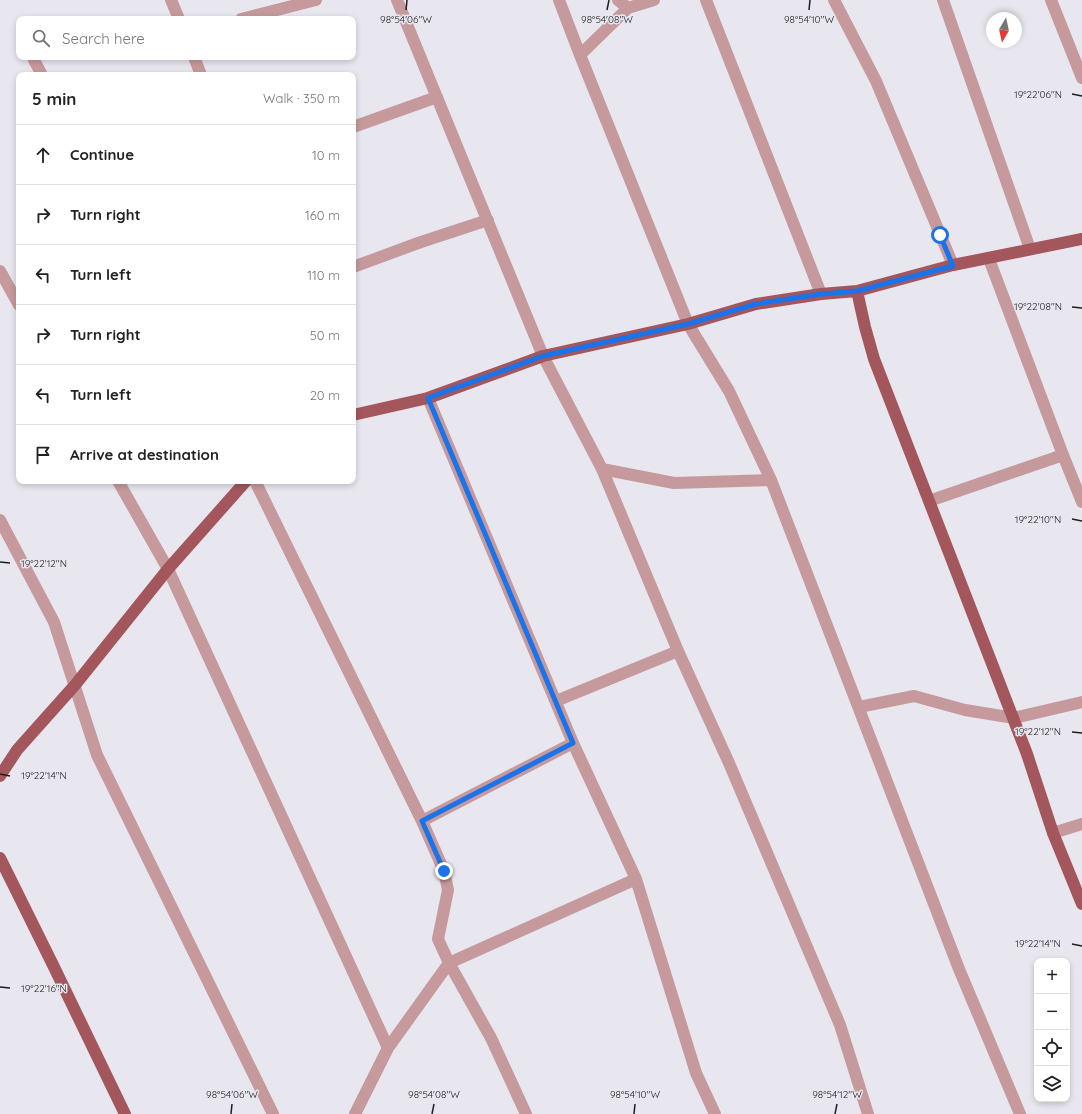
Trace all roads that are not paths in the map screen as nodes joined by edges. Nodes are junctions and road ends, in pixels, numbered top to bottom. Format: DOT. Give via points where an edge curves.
graph roads {
  1 [pos="171,0"];
  2 [pos="316,0"];
  3 [pos="397,0"];
  4 [pos="559,0"];
  5 [pos="618,0"];
  6 [pos="654,0"];
  7 [pos="706,0"];
  8 [pos="834,0"];
  9 [pos="943,0"];
  10 [pos="1051,0"];
  11 [pos="628,8"];
  12 [pos="178,16"];
  13 [pos="253,16"];
  14 [pos="580,55"];
  15 [pos="34,60"];
  16 [pos="195,60"];
  17 [pos="40,72"];
  18 [pos="200,72"];
  19 [pos="1082,78"];
  20 [pos="437,97"];
  21 [pos="356,125"];
  22 [pos="488,220"];
  23 [pos="1082,239"];
  24 [pos="1030,249"];
  25 [pos="989,259"];
  26 [pos="356,266"];
  27 [pos="953,266"];
  28 [pos="0,271"];
  29 [pos="857,291"];
  30 [pos="821,294"];
  31 [pos="16,300"];
  32 [pos="688,324"];
  33 [pos="543,356"];
  34 [pos="428,398"];
  35 [pos="356,414"];
  36 [pos="1063,455"];
  37 [pos="602,470"];
  38 [pos="771,480"];
  39 [pos="120,484"];
  40 [pos="243,484"];
  41 [pos="256,484"];
  42 [pos="929,501"];
  43 [pos="1082,502"];
  44 [pos="0,520"];
  45 [pos="168,569"];
  46 [pos="678,651"];
  47 [pos="75,685"];
  48 [pos="556,701"];
  49 [pos="1082,702"];
  50 [pos="859,707"];
  51 [pos="1014,718"];
  52 [pos="573,743"];
  53 [pos="0,776"];
  54 [pos="422,821"];
  55 [pos="1082,824"];
  56 [pos="1052,833"];
  57 [pos="0,858"];
  58 [pos="636,879"];
  59 [pos="1082,904"];
  60 [pos="449,963"];
  61 [pos="388,1048"];
  62 [pos="125,1114"];
  63 [pos="273,1114"];
  64 [pos="356,1114"];
  65 [pos="526,1114"];
  66 [pos="715,1114"];
  67 [pos="868,1114"];
  68 [pos="1020,1114"];
  1 -- 12 [label="street"];
  2 -- 13 [label="street"];
  3 -- 20 [label="street"];
  4 -- 14 [label="street"];
  5 -- 11 [label="street"];
  6 -- 11 [label="street"];
  7 -- 30 [label="street"];
  8 -- 27 [label="street" via="876,81"];
  9 -- 24 [label="street"];
  10 -- 19 [label="street"];
  11 -- 14 [label="street"];
  14 -- 32 [label="street"];
  15 -- 17 [label="street"];
  16 -- 18 [label="street"];
  20 -- 21 [label="street"];
  20 -- 22 [label="street"];
  22 -- 26 [label="street"];
  22 -- 33 [label="street"];
  23 -- 24 [label="main road"];
  24 -- 25 [label="main road"];
  25 -- 27 [label="main road"];
  25 -- 36 [label="street"];
  27 -- 29 [label="main road"];
  28 -- 31 [label="street"];
  29 -- 30 [label="main road"];
  29 -- 42 [label="main road" via="874,359"];
  30 -- 32 [label="main road" via="756,304"];
  32 -- 33 [label="main road"];
  32 -- 38 [label="street" via="729,391"];
  33 -- 34 [label="main road"];
  33 -- 37 [label="street"];
  34 -- 35 [label="main road"];
  34 -- 48 [label="street"];
  36 -- 42 [label="street"];
  36 -- 43 [label="street"];
  37 -- 38 [label="street" via="674,483"];
  37 -- 46 [label="street"];
  38 -- 50 [label="street"];
  39 -- 45 [label="street"];
  40 -- 45 [label="main road"];
  41 -- 54 [label="street"];
  42 -- 51 [label="main road"];
  44 -- 47 [label="street" via="54,622"];
  45 -- 47 [label="main road"];
  45 -- 61 [label="street"];
  46 -- 48 [label="street"];
  46 -- 67 [label="street" via="729,763 840,1025"];
  47 -- 53 [label="main road" via="17,750"];
  47 -- 63 [label="street" via="97,755"];
  48 -- 52 [label="street"];
  49 -- 51 [label="street"];
  50 -- 51 [label="street" via="914,696 965,710"];
  50 -- 68 [label="street" via="959,969"];
  51 -- 56 [label="main road"];
  52 -- 54 [label="street"];
  52 -- 58 [label="street"];
  54 -- 60 [label="street" via="444,871 448,890 438,938"];
  55 -- 56 [label="street"];
  56 -- 59 [label="main road"];
  57 -- 62 [label="main road"];
  58 -- 60 [label="street"];
  58 -- 66 [label="street" via="696,1073"];
  60 -- 61 [label="street"];
  60 -- 65 [label="street" via="491,1038"];
  61 -- 64 [label="street"];
}
